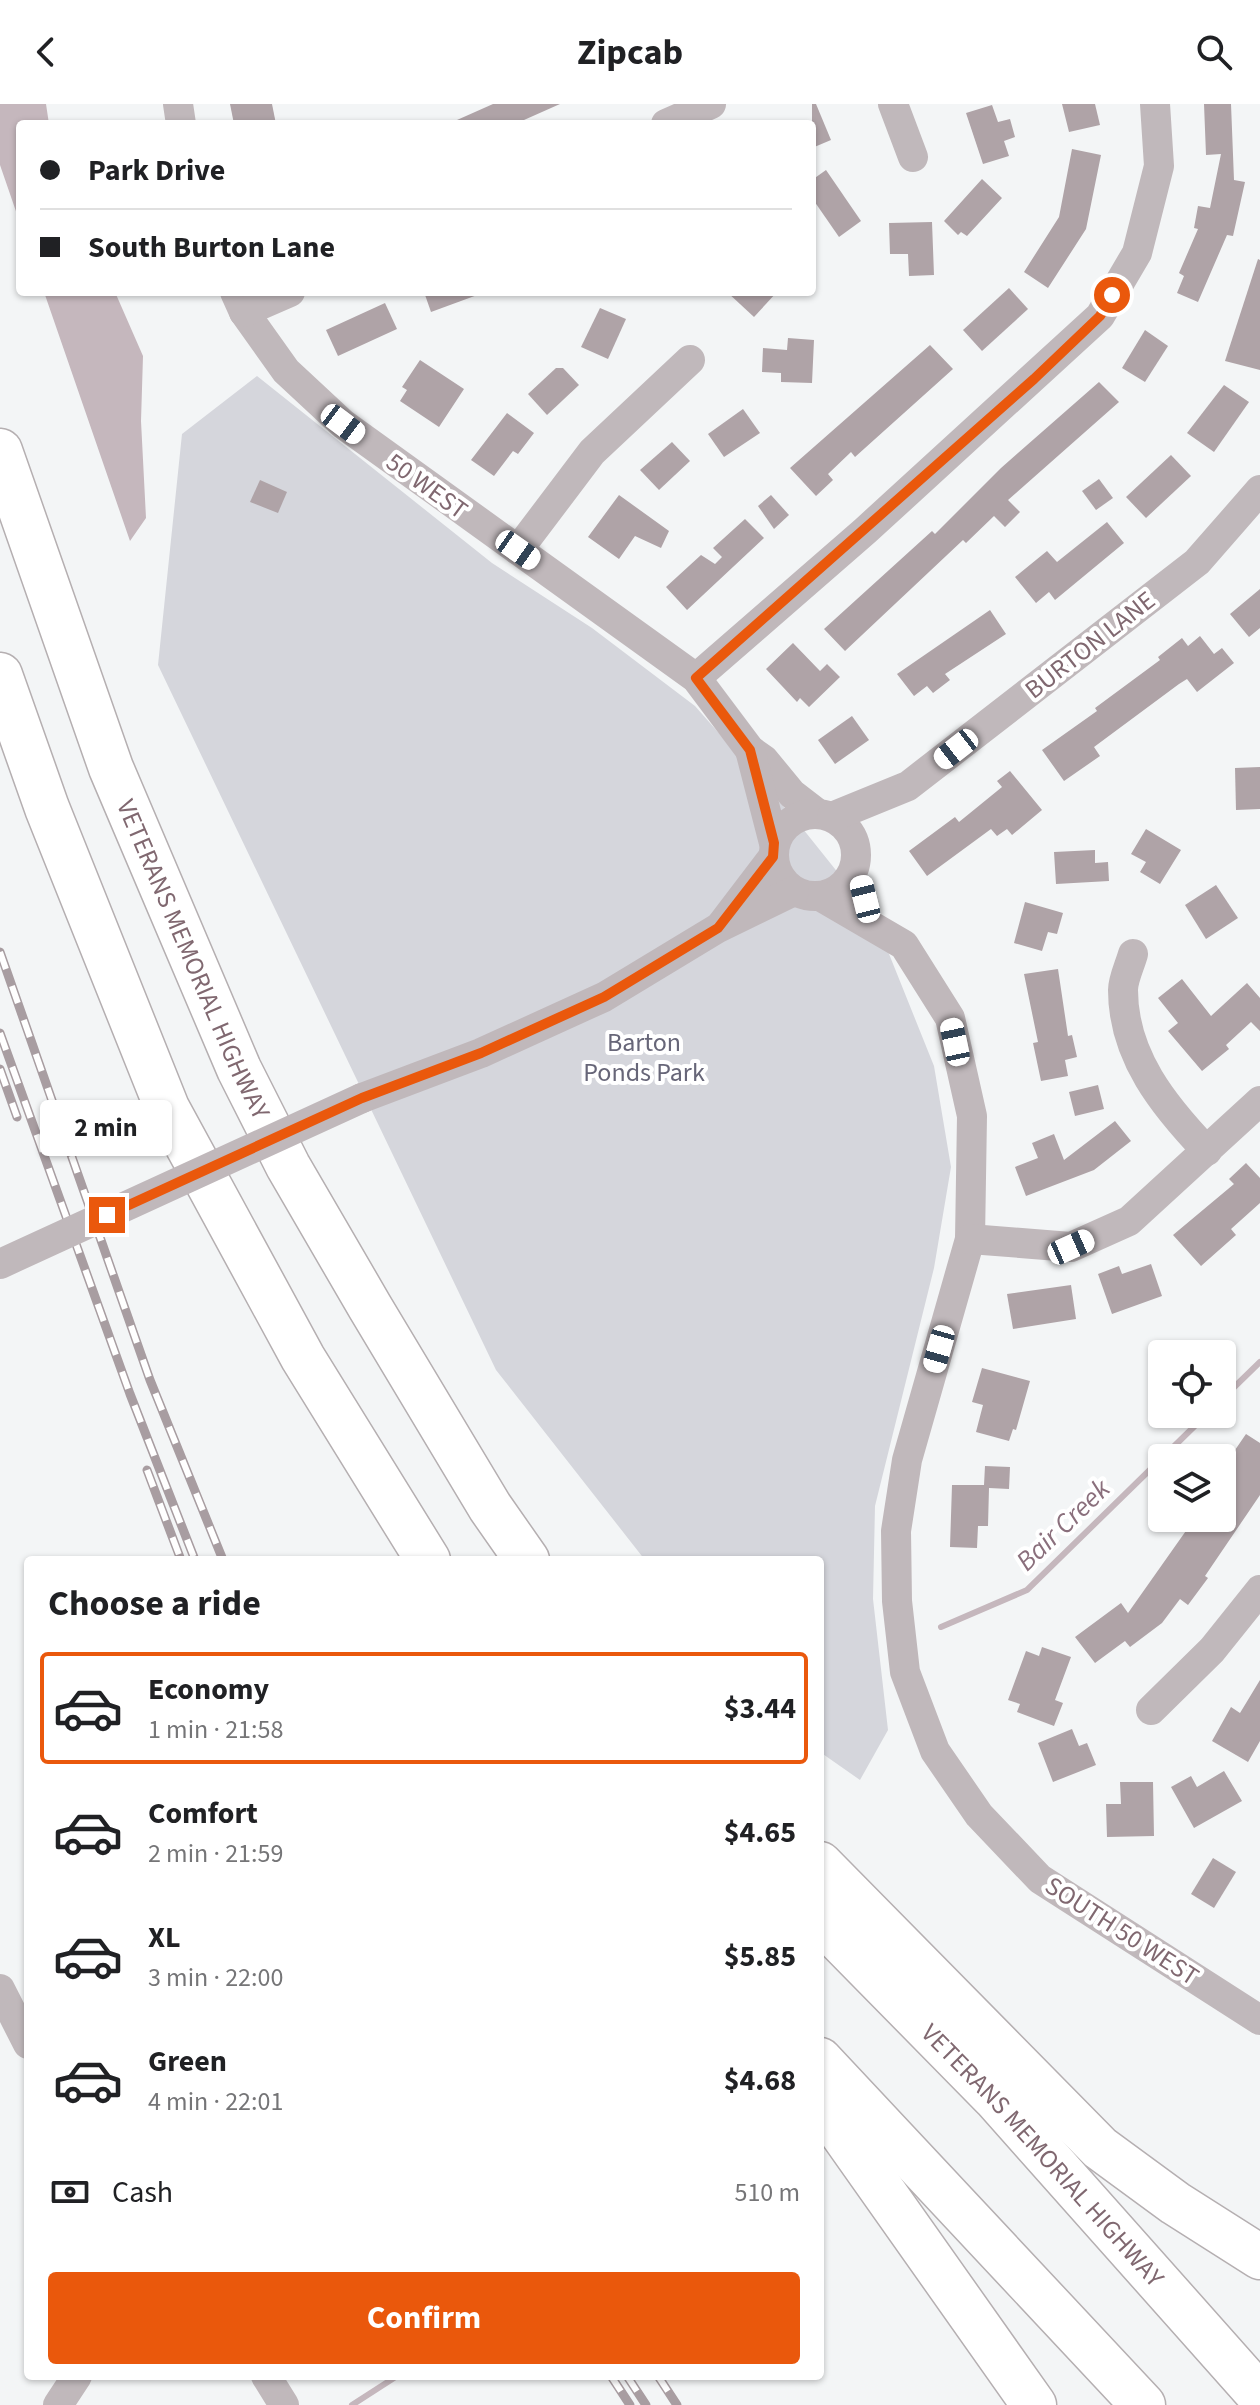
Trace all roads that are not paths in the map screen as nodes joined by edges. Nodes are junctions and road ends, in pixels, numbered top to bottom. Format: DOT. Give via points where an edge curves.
graph roads {
  1 [pos="711,104"];
  2 [pos="893,104"];
  3 [pos="1155,104"];
  4 [pos="675,120"];
  5 [pos="913,157"];
  6 [pos="270,296"];
  7 [pos="240,302"];
  8 [pos="690,360"];
  9 [pos="0,451"];
  10 [pos="1260,490"];
  11 [pos="518,550"];
  12 [pos="0,675"];
  13 [pos="696,678"];
  14 [pos="750,750"];
  15 [pos="908,786"];
  16 [pos="825,815"];
  17 [pos="774,850"];
  18 [pos="856,856"];
  19 [pos="807,894"];
  20 [pos="718,928"];
  21 [pos="884,930"];
  22 [pos="1133,954"];
  23 [pos="1260,1101"];
  24 [pos="1207,1151"];
  25 [pos="313,1209"];
  26 [pos="970,1239"];
  27 [pos="0,1264"];
  28 [pos="426,1556"];
  29 [pos="524,1556"];
  30 [pos="558,1556"];
  31 [pos="1260,1590"];
  32 [pos="1151,1710"];
  33 [pos="824,1868"];
  34 [pos="824,1924"];
  35 [pos="0,1989"];
  36 [pos="1260,2020"];
  37 [pos="24,2036"];
  38 [pos="824,2064"];
  39 [pos="824,2108"];
  40 [pos="1260,2257"];
  41 [pos="74,2380"];
  42 [pos="268,2380"];
  43 [pos="1260,2396"];
  44 [pos="58,2405"];
  45 [pos="284,2405"];
  46 [pos="1034,2405"];
  47 [pos="1143,2405"];
  1 -- 4 [label="street"];
  2 -- 5 [label="street"];
  3 -- 13 [label="street" via="1159,166 1137,253 1100,316"];
  6 -- 7 [label="street"];
  7 -- 11 [label="street, 50 WEST" via="286,371 343,424"];
  8 -- 11 [label="street" via="592,452"];
  9 -- 25 [label="highway, VETERANS MEMORIAL HIGHWAY" via="111,768 239,1069"];
  10 -- 15 [label="street, BURTON LANE" via="1197,562"];
  11 -- 13 [label="street, 50 WEST"];
  12 -- 28 [label="highway" via="47,808 167,1108 303,1358"];
  13 -- 14 [label="street, 50 WEST"];
  14 -- 16 [label="street, 50 WEST" via="792,794"];
  14 -- 17 [label="street, 50 WEST"];
  15 -- 16 [label="street, BURTON LANE"];
  15 -- 18 [label="street, BURTON LANE" via="873,824"];
  16 -- 17 [label="street" via="791,821"];
  16 -- 18 [label="street" via="844,825"];
  17 -- 19 [label="street" via="776,871"];
  17 -- 20 [label="street"];
  18 -- 19 [label="street" via="844,885"];
  18 -- 21 [label="street, SOUTH 50 WEST" via="865,899"];
  19 -- 20 [label="street"];
  19 -- 21 [label="street, SOUTH 50 WEST"];
  20 -- 27 [label="street, bridge" via="604,997 481,1053 362,1098"];
  21 -- 26 [label="street, SOUTH 50 WEST" via="904,945 950,1018 972,1116"];
  22 -- 24 [label="street" via="1123,988 1132,1042 1145,1076"];
  23 -- 24 [label="street"];
  24 -- 26 [label="street" via="1129,1221 1071,1247"];
  25 -- 29 [label="highway, VETERANS MEMORIAL HIGHWAY"];
  25 -- 30 [label="highway"];
  26 -- 36 [label="street, SOUTH 50 WEST" via="907,1460 896,1531 905,1672 935,1751 979,1815 1040,1879"];
  31 -- 32 [label="street" via="1212,1650"];
  33 -- 40 [label="highway" via="1100,2148"];
  34 -- 43 [label="highway, VETERANS MEMORIAL HIGHWAY" via="995,2098"];
  35 -- 37 [label="street"];
  38 -- 47 [label="highway"];
  39 -- 46 [label="highway"];
  41 -- 44 [label="street"];
  42 -- 45 [label="street"];
}
